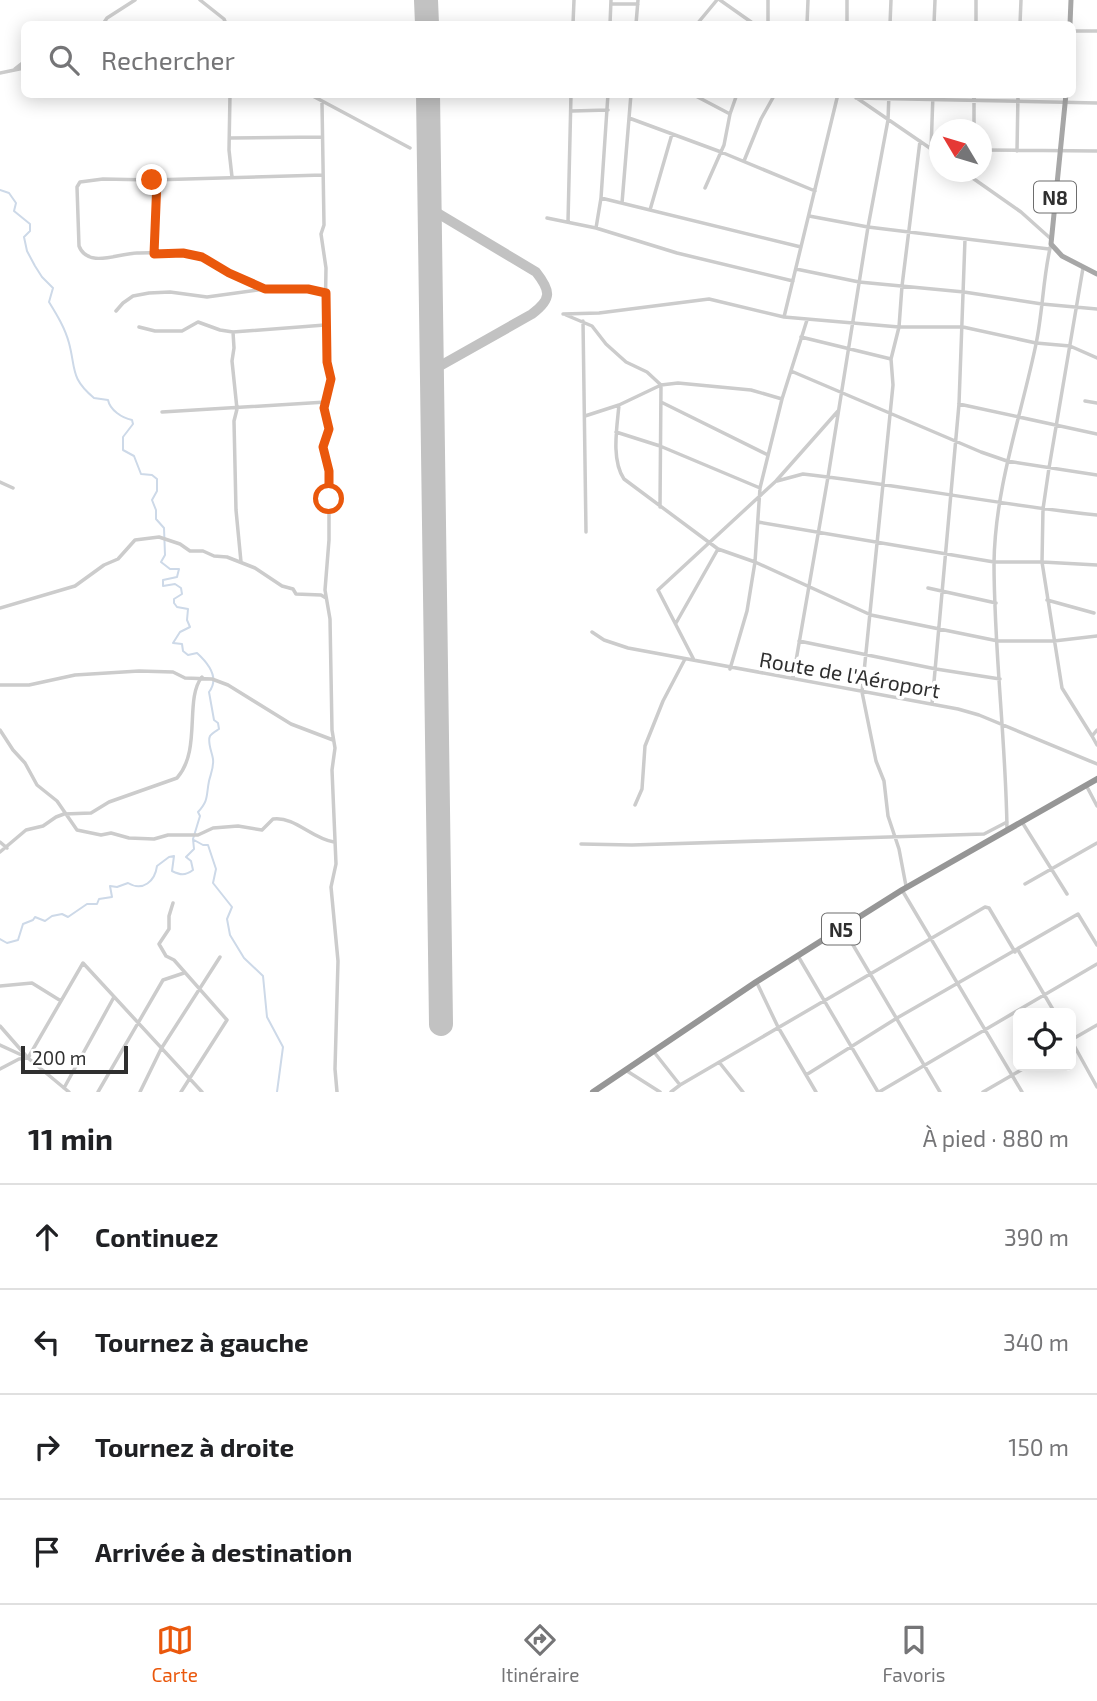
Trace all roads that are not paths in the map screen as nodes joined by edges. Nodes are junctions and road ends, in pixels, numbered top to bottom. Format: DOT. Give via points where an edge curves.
graph roads {
  1 [pos="135,0"];
  2 [pos="200,0"];
  3 [pos="573,0"];
  4 [pos="718,0"];
  5 [pos="731,0"];
  6 [pos="768,0"];
  7 [pos="808,0"];
  8 [pos="847,0"];
  9 [pos="891,0"];
  10 [pos="935,0"];
  11 [pos="976,0"];
  12 [pos="1020,0"];
  13 [pos="1071,0"];
  14 [pos="611,2"];
  15 [pos="638,2"];
  16 [pos="731,8"];
  17 [pos="105,21"];
  18 [pos="225,21"];
  19 [pos="573,21"];
  20 [pos="610,21"];
  21 [pos="636,21"];
  22 [pos="700,21"];
  23 [pos="750,21"];
  24 [pos="768,21"];
  25 [pos="807,21"];
  26 [pos="847,21"];
  27 [pos="890,21"];
  28 [pos="934,21"];
  29 [pos="976,21"];
  30 [pos="1020,21"];
  31 [pos="1070,21"];
  32 [pos="1076,31"];
  33 [pos="1097,31"];
  34 [pos="21,64"];
  35 [pos="21,69"];
  36 [pos="14,70"];
  37 [pos="0,73"];
  38 [pos="230,98"];
  39 [pos="315,98"];
  40 [pos="571,98"];
  41 [pos="608,98"];
  42 [pos="631,98"];
  43 [pos="700,98"];
  44 [pos="736,98"];
  45 [pos="773,98"];
  46 [pos="837,98"];
  47 [pos="856,98"];
  48 [pos="889,98"];
  49 [pos="932,98"];
  50 [pos="942,98"];
  51 [pos="1018,98"];
  52 [pos="1066,98"];
  53 [pos="974,101"];
  54 [pos="1018,102"];
  55 [pos="1066,102"];
  56 [pos="323,103"];
  57 [pos="1097,103"];
  58 [pos="608,110"];
  59 [pos="571,111"];
  60 [pos="730,114"];
  61 [pos="629,118"];
  62 [pos="932,119"];
  63 [pos="974,119"];
  64 [pos="888,120"];
  65 [pos="672,134"];
  66 [pos="322,137"];
  67 [pos="230,138"];
  68 [pos="919,141"];
  69 [pos="410,148"];
  70 [pos="929,148"];
  71 [pos="992,150"];
  72 [pos="1061,150"];
  73 [pos="1017,151"];
  74 [pos="1097,151"];
  75 [pos="721,152"];
  76 [pos="744,161"];
  77 [pos="323,175"];
  78 [pos="232,177"];
  79 [pos="157,180"];
  80 [pos="978,182"];
  81 [pos="705,188"];
  82 [pos="815,191"];
  83 [pos="601,198"];
  84 [pos="622,203"];
  85 [pos="650,210"];
  86 [pos="809,216"];
  87 [pos="547,218"];
  88 [pos="568,223"];
  89 [pos="868,227"];
  90 [pos="596,229"];
  91 [pos="908,232"];
  92 [pos="965,239"];
  93 [pos="1050,244"];
  94 [pos="801,247"];
  95 [pos="154,254"];
  96 [pos="1083,268"];
  97 [pos="796,269"];
  98 [pos="1097,274"];
  99 [pos="793,281"];
  100 [pos="859,282"];
  101 [pos="902,286"];
  102 [pos="265,289"];
  103 [pos="964,292"];
  104 [pos="326,293"];
  105 [pos="1042,304"];
  106 [pos="1076,307"];
  107 [pos="1097,309"];
  108 [pos="116,311"];
  109 [pos="784,317"];
  110 [pos="807,320"];
  111 [pos="583,321"];
  112 [pos="852,323"];
  113 [pos="325,326"];
  114 [pos="139,327"];
  115 [pos="899,327"];
  116 [pos="963,327"];
  117 [pos="233,332"];
  118 [pos="801,337"];
  119 [pos="1036,343"];
  120 [pos="1070,346"];
  121 [pos="849,349"];
  122 [pos="1097,358"];
  123 [pos="891,359"];
  124 [pos="791,371"];
  125 [pos="661,385"];
  126 [pos="842,393"];
  127 [pos="782,399"];
  128 [pos="1085,401"];
  129 [pos="326,402"];
  130 [pos="661,402"];
  131 [pos="1097,402"];
  132 [pos="959,404"];
  133 [pos="619,405"];
  134 [pos="237,409"];
  135 [pos="839,410"];
  136 [pos="162,412"];
  137 [pos="890,413"];
  138 [pos="585,416"];
  139 [pos="1017,418"];
  140 [pos="1056,427"];
  141 [pos="616,432"];
  142 [pos="1097,434"];
  143 [pos="956,441"];
  144 [pos="660,446"];
  145 [pos="768,455"];
  146 [pos="1007,461"];
  147 [pos="1049,468"];
  148 [pos="1097,475"];
  149 [pos="828,477"];
  150 [pos="776,481"];
  151 [pos="0,482"];
  152 [pos="883,484"];
  153 [pos="13,488"];
  154 [pos="760,488"];
  155 [pos="951,494"];
  156 [pos="761,495"];
  157 [pos="1000,501"];
  158 [pos="660,507"];
  159 [pos="1044,509"];
  160 [pos="1097,515"];
  161 [pos="758,522"];
  162 [pos="586,532"];
  163 [pos="818,533"];
  164 [pos="877,542"];
  165 [pos="708,544"];
  166 [pos="718,549"];
  167 [pos="945,554"];
  168 [pos="241,562"];
  169 [pos="755,562"];
  170 [pos="994,562"];
  171 [pos="1042,562"];
  172 [pos="1097,565"];
  173 [pos="809,587"];
  174 [pos="928,588"];
  175 [pos="942,591"];
  176 [pos="326,598"];
  177 [pos="1048,600"];
  178 [pos="996,603"];
  179 [pos="0,608"];
  180 [pos="1094,613"];
  181 [pos="871,615"];
  182 [pos="676,623"];
  183 [pos="938,630"];
  184 [pos="592,632"];
  185 [pos="1097,636"];
  186 [pos="1054,640"];
  187 [pos="799,641"];
  188 [pos="998,641"];
  189 [pos="866,654"];
  190 [pos="685,659"];
  191 [pos="694,660"];
  192 [pos="730,669"];
  193 [pos="936,669"];
  194 [pos="202,677"];
  195 [pos="793,678"];
  196 [pos="1000,679"];
  197 [pos="0,685"];
  198 [pos="862,692"];
  199 [pos="932,704"];
  200 [pos="1003,724"];
  201 [pos="0,730"];
  202 [pos="1097,730"];
  203 [pos="1092,736"];
  204 [pos="334,741"];
  205 [pos="1097,744"];
  206 [pos="1097,764"];
  207 [pos="1097,779"];
  208 [pos="1086,785"];
  209 [pos="635,805"];
  210 [pos="1097,806"];
  211 [pos="68,815"];
  212 [pos="1022,821"];
  213 [pos="1007,826"];
  214 [pos="895,836"];
  215 [pos="0,842"];
  216 [pos="334,842"];
  217 [pos="581,844"];
  218 [pos="1097,844"];
  219 [pos="7,848"];
  220 [pos="0,852"];
  221 [pos="1051,868"];
  222 [pos="1025,884"];
  223 [pos="905,889"];
  224 [pos="1067,894"];
  225 [pos="173,904"];
  226 [pos="843,927"];
  227 [pos="931,938"];
  228 [pos="1097,945"];
  229 [pos="1017,951"];
  230 [pos="798,956"];
  231 [pos="220,957"];
  232 [pos="1097,964"];
  233 [pos="185,972"];
  234 [pos="871,973"];
  235 [pos="756,982"];
  236 [pos="958,984"];
  237 [pos="0,986"];
  238 [pos="199,988"];
  239 [pos="1045,995"];
  240 [pos="114,997"];
  241 [pos="61,1000"];
  242 [pos="825,1000"];
  243 [pos="1052,1008"];
  244 [pos="897,1018"];
  245 [pos="137,1023"];
  246 [pos="1097,1025"];
  247 [pos="0,1026"];
  248 [pos="778,1027"];
  249 [pos="985,1030"];
  250 [pos="0,1045"];
  251 [pos="852,1046"];
  252 [pos="161,1049"];
  253 [pos="653,1051"];
  254 [pos="28,1058"];
  255 [pos="719,1062"];
  256 [pos="924,1065"];
  257 [pos="0,1069"];
  258 [pos="625,1070"];
  259 [pos="1019,1071"];
  260 [pos="806,1075"];
  261 [pos="1012,1075"];
  262 [pos="189,1079"];
  263 [pos="680,1085"];
  264 [pos="64,1087"];
  265 [pos="1097,1087"];
  266 [pos="69,1092"];
  267 [pos="98,1092"];
  268 [pos="140,1092"];
  269 [pos="181,1092"];
  270 [pos="202,1092"];
  271 [pos="337,1092"];
  272 [pos="593,1092"];
  273 [pos="660,1092"];
  274 [pos="671,1092"];
  275 [pos="743,1092"];
  276 [pos="816,1092"];
  277 [pos="879,1092"];
  278 [pos="940,1092"];
  279 [pos="983,1092"];
  280 [pos="1021,1092"];
  281 [pos="1089,1092"];
  1 -- 17 [label="street"];
  2 -- 18 [label="street"];
  3 -- 19 [label="street"];
  4 -- 16 [label="street"];
  4 -- 22 [label="street"];
  5 -- 16 [label="street"];
  6 -- 24 [label="street"];
  7 -- 25 [label="street"];
  8 -- 26 [label="street"];
  9 -- 27 [label="street"];
  10 -- 28 [label="street"];
  11 -- 29 [label="street"];
  12 -- 30 [label="street"];
  13 -- 31 [label="main road"];
  14 -- 15 [label="street"];
  14 -- 20 [label="street"];
  15 -- 21 [label="street"];
  16 -- 23 [label="street"];
  32 -- 33 [label="street"];
  34 -- 36 [label="street"];
  35 -- 36 [label="street"];
  36 -- 37 [label="street"];
  38 -- 67 [label="street"];
  39 -- 56 [label="street"];
  40 -- 59 [label="street"];
  41 -- 58 [label="street"];
  42 -- 61 [label="street"];
  43 -- 60 [label="street"];
  44 -- 60 [label="street"];
  45 -- 76 [label="street"];
  46 -- 82 [label="street"];
  47 -- 64 [label="street"];
  48 -- 64 [label="street"];
  49 -- 62 [label="street"];
  50 -- 53 [label="street"];
  51 -- 54 [label="street"];
  52 -- 55 [label="main road, N8"];
  53 -- 54 [label="street"];
  53 -- 63 [label="street"];
  54 -- 55 [label="street"];
  54 -- 73 [label="street"];
  55 -- 57 [label="street"];
  55 -- 72 [label="main road, N8"];
  56 -- 66 [label="street"];
  56 -- 69 [label="street"];
  58 -- 59 [label="street"];
  58 -- 83 [label="street"];
  59 -- 88 [label="street"];
  60 -- 75 [label="street"];
  61 -- 65 [label="street"];
  61 -- 84 [label="street"];
  64 -- 68 [label="street"];
  64 -- 89 [label="street"];
  65 -- 75 [label="street"];
  65 -- 85 [label="street"];
  66 -- 67 [label="street"];
  66 -- 77 [label="street"];
  67 -- 78 [label="street"];
  68 -- 70 [label="street"];
  68 -- 91 [label="street"];
  71 -- 73 [label="street"];
  72 -- 73 [label="street"];
  72 -- 74 [label="street"];
  72 -- 93 [label="main road, N8"];
  75 -- 76 [label="street"];
  75 -- 81 [label="street"];
  76 -- 82 [label="street"];
  77 -- 78 [label="street"];
  77 -- 104 [label="street"];
  78 -- 79 [label="street"];
  79 -- 95 [label="street"];
  79 -- 95 [label="street" via="82,180 77,187 81,252 97,259"];
  80 -- 93 [label="street" via="1021,212"];
  82 -- 86 [label="street"];
  83 -- 84 [label="street"];
  83 -- 90 [label="street"];
  84 -- 85 [label="street"];
  85 -- 94 [label="street"];
  86 -- 89 [label="street"];
  86 -- 94 [label="street"];
  87 -- 88 [label="street"];
  88 -- 90 [label="street"];
  89 -- 91 [label="street"];
  89 -- 100 [label="street"];
  90 -- 99 [label="street"];
  91 -- 92 [label="street"];
  91 -- 101 [label="street"];
  92 -- 93 [label="street"];
  92 -- 103 [label="street"];
  93 -- 96 [label="main road, N8"];
  93 -- 105 [label="street"];
  94 -- 97 [label="street"];
  95 -- 102 [label="street" via="202,257"];
  96 -- 98 [label="main road, N8"];
  96 -- 106 [label="street"];
  97 -- 99 [label="street"];
  97 -- 100 [label="street"];
  99 -- 109 [label="street"];
  100 -- 101 [label="street"];
  100 -- 112 [label="street"];
  101 -- 103 [label="street"];
  101 -- 115 [label="street"];
  102 -- 104 [label="street"];
  102 -- 108 [label="street" via="207,297 149,293 134,296"];
  103 -- 105 [label="street"];
  103 -- 116 [label="street"];
  104 -- 113 [label="street"];
  105 -- 106 [label="street"];
  105 -- 119 [label="street"];
  106 -- 107 [label="street"];
  106 -- 120 [label="street"];
  109 -- 110 [label="street"];
  109 -- 111 [label="street" via="709,299 563,314"];
  110 -- 112 [label="street"];
  110 -- 118 [label="street"];
  111 -- 125 [label="street" via="626,362 648,372"];
  111 -- 138 [label="street"];
  112 -- 115 [label="street"];
  112 -- 121 [label="street"];
  113 -- 117 [label="street"];
  113 -- 129 [label="street" via="331,379"];
  114 -- 117 [label="street" via="182,331 198,322"];
  115 -- 116 [label="street"];
  115 -- 123 [label="street"];
  116 -- 119 [label="street"];
  116 -- 132 [label="street"];
  117 -- 134 [label="street"];
  118 -- 121 [label="street"];
  118 -- 124 [label="street"];
  119 -- 120 [label="street"];
  119 -- 139 [label="street"];
  120 -- 122 [label="street"];
  120 -- 140 [label="street"];
  121 -- 123 [label="street"];
  121 -- 126 [label="street"];
  123 -- 137 [label="street"];
  124 -- 126 [label="street"];
  124 -- 127 [label="street"];
  125 -- 127 [label="street" via="751,390"];
  125 -- 130 [label="street"];
  125 -- 133 [label="street"];
  126 -- 135 [label="street"];
  126 -- 137 [label="street"];
  127 -- 145 [label="street"];
  128 -- 131 [label="street"];
  129 -- 134 [label="street"];
  129 -- 176 [label="street"];
  130 -- 144 [label="street"];
  130 -- 145 [label="street"];
  132 -- 139 [label="street"];
  132 -- 143 [label="street"];
  133 -- 138 [label="street"];
  133 -- 141 [label="street"];
  134 -- 136 [label="street"];
  134 -- 168 [label="street" via="235,499"];
  135 -- 149 [label="street"];
  135 -- 150 [label="street"];
  137 -- 143 [label="street"];
  137 -- 152 [label="street"];
  138 -- 162 [label="street"];
  139 -- 140 [label="street"];
  139 -- 146 [label="street"];
  140 -- 142 [label="street"];
  140 -- 147 [label="street"];
  141 -- 144 [label="street"];
  141 -- 158 [label="street" via="618,471"];
  143 -- 146 [label="street"];
  143 -- 155 [label="street"];
  144 -- 154 [label="street"];
  144 -- 158 [label="street"];
  145 -- 154 [label="street"];
  146 -- 147 [label="street"];
  146 -- 157 [label="street"];
  147 -- 148 [label="street"];
  147 -- 159 [label="street"];
  149 -- 150 [label="street" via="803,474"];
  149 -- 152 [label="street"];
  149 -- 163 [label="street"];
  150 -- 156 [label="street"];
  151 -- 153 [label="street"];
  152 -- 155 [label="street"];
  152 -- 164 [label="street"];
  154 -- 156 [label="street"];
  155 -- 157 [label="street"];
  155 -- 167 [label="street"];
  156 -- 161 [label="street"];
  156 -- 165 [label="street"];
  157 -- 159 [label="street"];
  157 -- 170 [label="street"];
  158 -- 165 [label="street"];
  159 -- 160 [label="street"];
  159 -- 171 [label="street"];
  161 -- 163 [label="street"];
  161 -- 169 [label="street"];
  163 -- 164 [label="street"];
  163 -- 173 [label="street"];
  164 -- 167 [label="street"];
  164 -- 181 [label="street"];
  165 -- 166 [label="street"];
  165 -- 182 [label="street" via="658,590"];
  166 -- 169 [label="street"];
  166 -- 182 [label="street"];
  167 -- 170 [label="street"];
  167 -- 175 [label="street"];
  168 -- 176 [label="street" via="296,594"];
  168 -- 179 [label="street" via="190,551 159,537 135,540 118,559 75,586"];
  169 -- 173 [label="street"];
  169 -- 192 [label="street"];
  170 -- 171 [label="street"];
  170 -- 178 [label="street"];
  171 -- 172 [label="street"];
  171 -- 177 [label="street"];
  173 -- 181 [label="street"];
  173 -- 187 [label="street"];
  174 -- 175 [label="street"];
  175 -- 178 [label="street"];
  175 -- 183 [label="street"];
  176 -- 204 [label="street"];
  177 -- 180 [label="street"];
  177 -- 186 [label="street"];
  178 -- 188 [label="street"];
  181 -- 183 [label="street"];
  181 -- 189 [label="street"];
  182 -- 191 [label="street"];
  183 -- 188 [label="street"];
  183 -- 193 [label="street"];
  184 -- 190 [label="street, Route de l'Aéroport" via="628,648"];
  185 -- 186 [label="street"];
  186 -- 188 [label="street"];
  186 -- 203 [label="street" via="1062,688"];
  187 -- 189 [label="street"];
  187 -- 195 [label="street"];
  188 -- 196 [label="street"];
  189 -- 193 [label="street"];
  189 -- 198 [label="street"];
  190 -- 191 [label="street, Route de l'Aéroport"];
  190 -- 209 [label="street" via="645,746 642,789"];
  191 -- 192 [label="street, Route de l'Aéroport"];
  192 -- 195 [label="street, Route de l'Aéroport"];
  193 -- 196 [label="street"];
  193 -- 199 [label="street"];
  194 -- 197 [label="street" via="139,671"];
  194 -- 204 [label="street" via="228,685 291,724"];
  194 -- 211 [label="street" via="194,691 190,751 177,778 91,813"];
  195 -- 198 [label="street, Route de l'Aéroport"];
  196 -- 200 [label="street"];
  198 -- 199 [label="street, Route de l'Aéroport"];
  198 -- 214 [label="street"];
  199 -- 200 [label="street, Route de l'Aéroport"];
  200 -- 206 [label="street, Route de l'Aéroport"];
  200 -- 213 [label="street"];
  201 -- 211 [label="street" via="37,785"];
  202 -- 203 [label="street"];
  203 -- 205 [label="street"];
  204 -- 216 [label="street"];
  207 -- 208 [label="highway, N5"];
  208 -- 210 [label="street"];
  208 -- 212 [label="highway, N5"];
  211 -- 216 [label="street" via="76,830 154,839 238,826 262,831 273,819 282,818"];
  211 -- 219 [label="street" via="26,830"];
  212 -- 213 [label="highway, N5"];
  212 -- 221 [label="street"];
  213 -- 214 [label="street" via="984,834"];
  213 -- 223 [label="highway, N5"];
  214 -- 217 [label="street"];
  214 -- 223 [label="street"];
  215 -- 219 [label="street"];
  216 -- 271 [label="street" via="331,887 338,961"];
  218 -- 221 [label="street"];
  219 -- 220 [label="street"];
  221 -- 222 [label="street"];
  221 -- 224 [label="street"];
  223 -- 226 [label="highway, N5"];
  223 -- 227 [label="street"];
  225 -- 233 [label="street" via="169,929 159,944"];
  226 -- 230 [label="highway, N5"];
  226 -- 234 [label="street"];
  227 -- 229 [label="street" via="987,907"];
  227 -- 234 [label="street"];
  227 -- 236 [label="street"];
  228 -- 229 [label="street" via="1078,914"];
  229 -- 236 [label="street"];
  229 -- 239 [label="street"];
  230 -- 235 [label="highway, N5"];
  230 -- 242 [label="street"];
  231 -- 238 [label="street"];
  232 -- 239 [label="street"];
  233 -- 238 [label="street"];
  233 -- 245 [label="street" via="163,980"];
  234 -- 242 [label="street"];
  234 -- 244 [label="street"];
  235 -- 248 [label="street"];
  235 -- 253 [label="highway, N5"];
  236 -- 244 [label="street"];
  236 -- 249 [label="street"];
  237 -- 241 [label="street" via="33,984"];
  238 -- 252 [label="street"];
  238 -- 262 [label="street" via="228,1020"];
  239 -- 243 [label="street"];
  239 -- 249 [label="street"];
  240 -- 241 [label="street" via="83,963"];
  240 -- 245 [label="street"];
  240 -- 264 [label="street"];
  241 -- 254 [label="street"];
  242 -- 248 [label="street"];
  242 -- 251 [label="street"];
  244 -- 251 [label="street"];
  244 -- 256 [label="street"];
  245 -- 252 [label="street"];
  245 -- 267 [label="street"];
  246 -- 265 [label="street" via="1071,1040"];
  247 -- 254 [label="street"];
  248 -- 255 [label="street"];
  248 -- 260 [label="street"];
  249 -- 256 [label="street"];
  249 -- 261 [label="street"];
  250 -- 254 [label="street"];
  251 -- 260 [label="street"];
  251 -- 277 [label="street"];
  252 -- 262 [label="street"];
  252 -- 268 [label="street"];
  253 -- 258 [label="highway, N5"];
  253 -- 263 [label="street"];
  254 -- 257 [label="street"];
  254 -- 264 [label="street"];
  255 -- 263 [label="street"];
  255 -- 275 [label="street"];
  256 -- 277 [label="street"];
  256 -- 278 [label="street"];
  258 -- 272 [label="highway, N5"];
  258 -- 273 [label="street"];
  259 -- 261 [label="street"];
  260 -- 276 [label="street"];
  261 -- 279 [label="street"];
  261 -- 280 [label="street"];
  262 -- 269 [label="street"];
  262 -- 270 [label="street"];
  263 -- 274 [label="street"];
  264 -- 266 [label="street"];
  265 -- 281 [label="street"];
}
